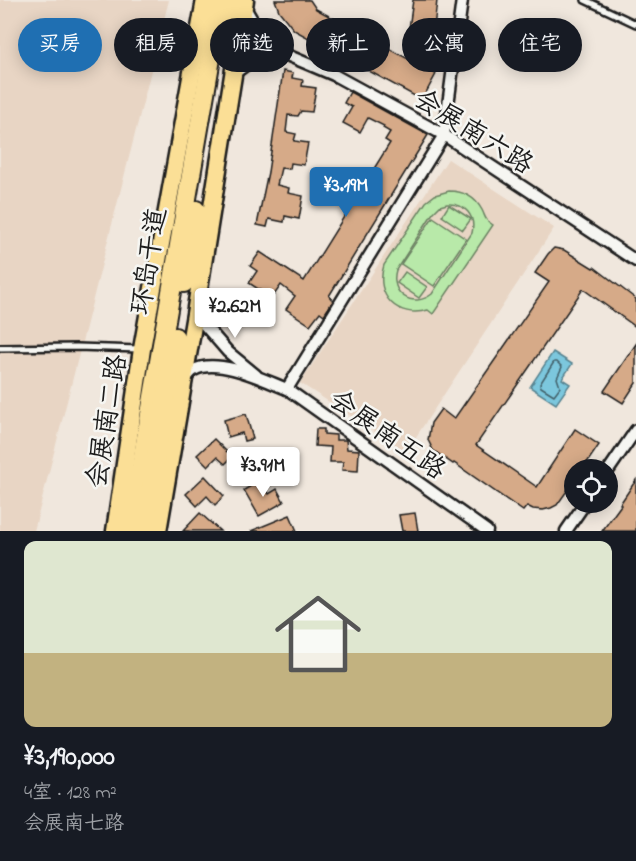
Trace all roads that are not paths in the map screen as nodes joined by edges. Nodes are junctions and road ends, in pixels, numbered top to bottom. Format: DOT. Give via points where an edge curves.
graph roads {
  1 [pos="205,0"];
  2 [pos="221,0"];
  3 [pos="462,0"];
  4 [pos="585,0"];
  5 [pos="241,2"];
  6 [pos="251,18"];
  7 [pos="636,24"];
  8 [pos="294,58"];
  9 [pos="236,72"];
  10 [pos="232,75"];
  11 [pos="444,135"];
  12 [pos="636,261"];
  13 [pos="195,314"];
  14 [pos="0,348"];
  15 [pos="142,349"];
  16 [pos="261,379"];
  17 [pos="184,381"];
  18 [pos="287,389"];
  19 [pos="636,430"];
  20 [pos="616,459"];
  21 [pos="578,513"];
  22 [pos="115,531"];
  23 [pos="130,531"];
  24 [pos="144,531"];
  25 [pos="158,531"];
  26 [pos="487,531"];
  27 [pos="566,531"];
  1 -- 15 [label="main road, 会展南二路"];
  2 -- 23 [label="highway, 环岛干道"];
  3 -- 11 [label="street"];
  4 -- 7 [label="lane"];
  5 -- 6 [label="street, 会展南六路"];
  5 -- 10 [label="main road"];
  5 -- 24 [label="highway, 环岛干道" via="205,159"];
  8 -- 11 [label="street, 会展南六路" via="334,75"];
  9 -- 10 [label="street"];
  10 -- 13 [label="main road"];
  11 -- 12 [label="street, 会展南六路"];
  11 -- 18 [label="street"];
  13 -- 16 [label="street" via="228,352"];
  13 -- 17 [label="main road"];
  14 -- 15 [label="lane"];
  15 -- 22 [label="main road, 会展南二路"];
  16 -- 17 [label="street" via="217,366 203,366 192,370"];
  16 -- 18 [label="street, 会展南五路"];
  17 -- 25 [label="main road"];
  18 -- 26 [label="street, 会展南五路"];
  19 -- 20 [label="street"];
  21 -- 27 [label="street"];
}
